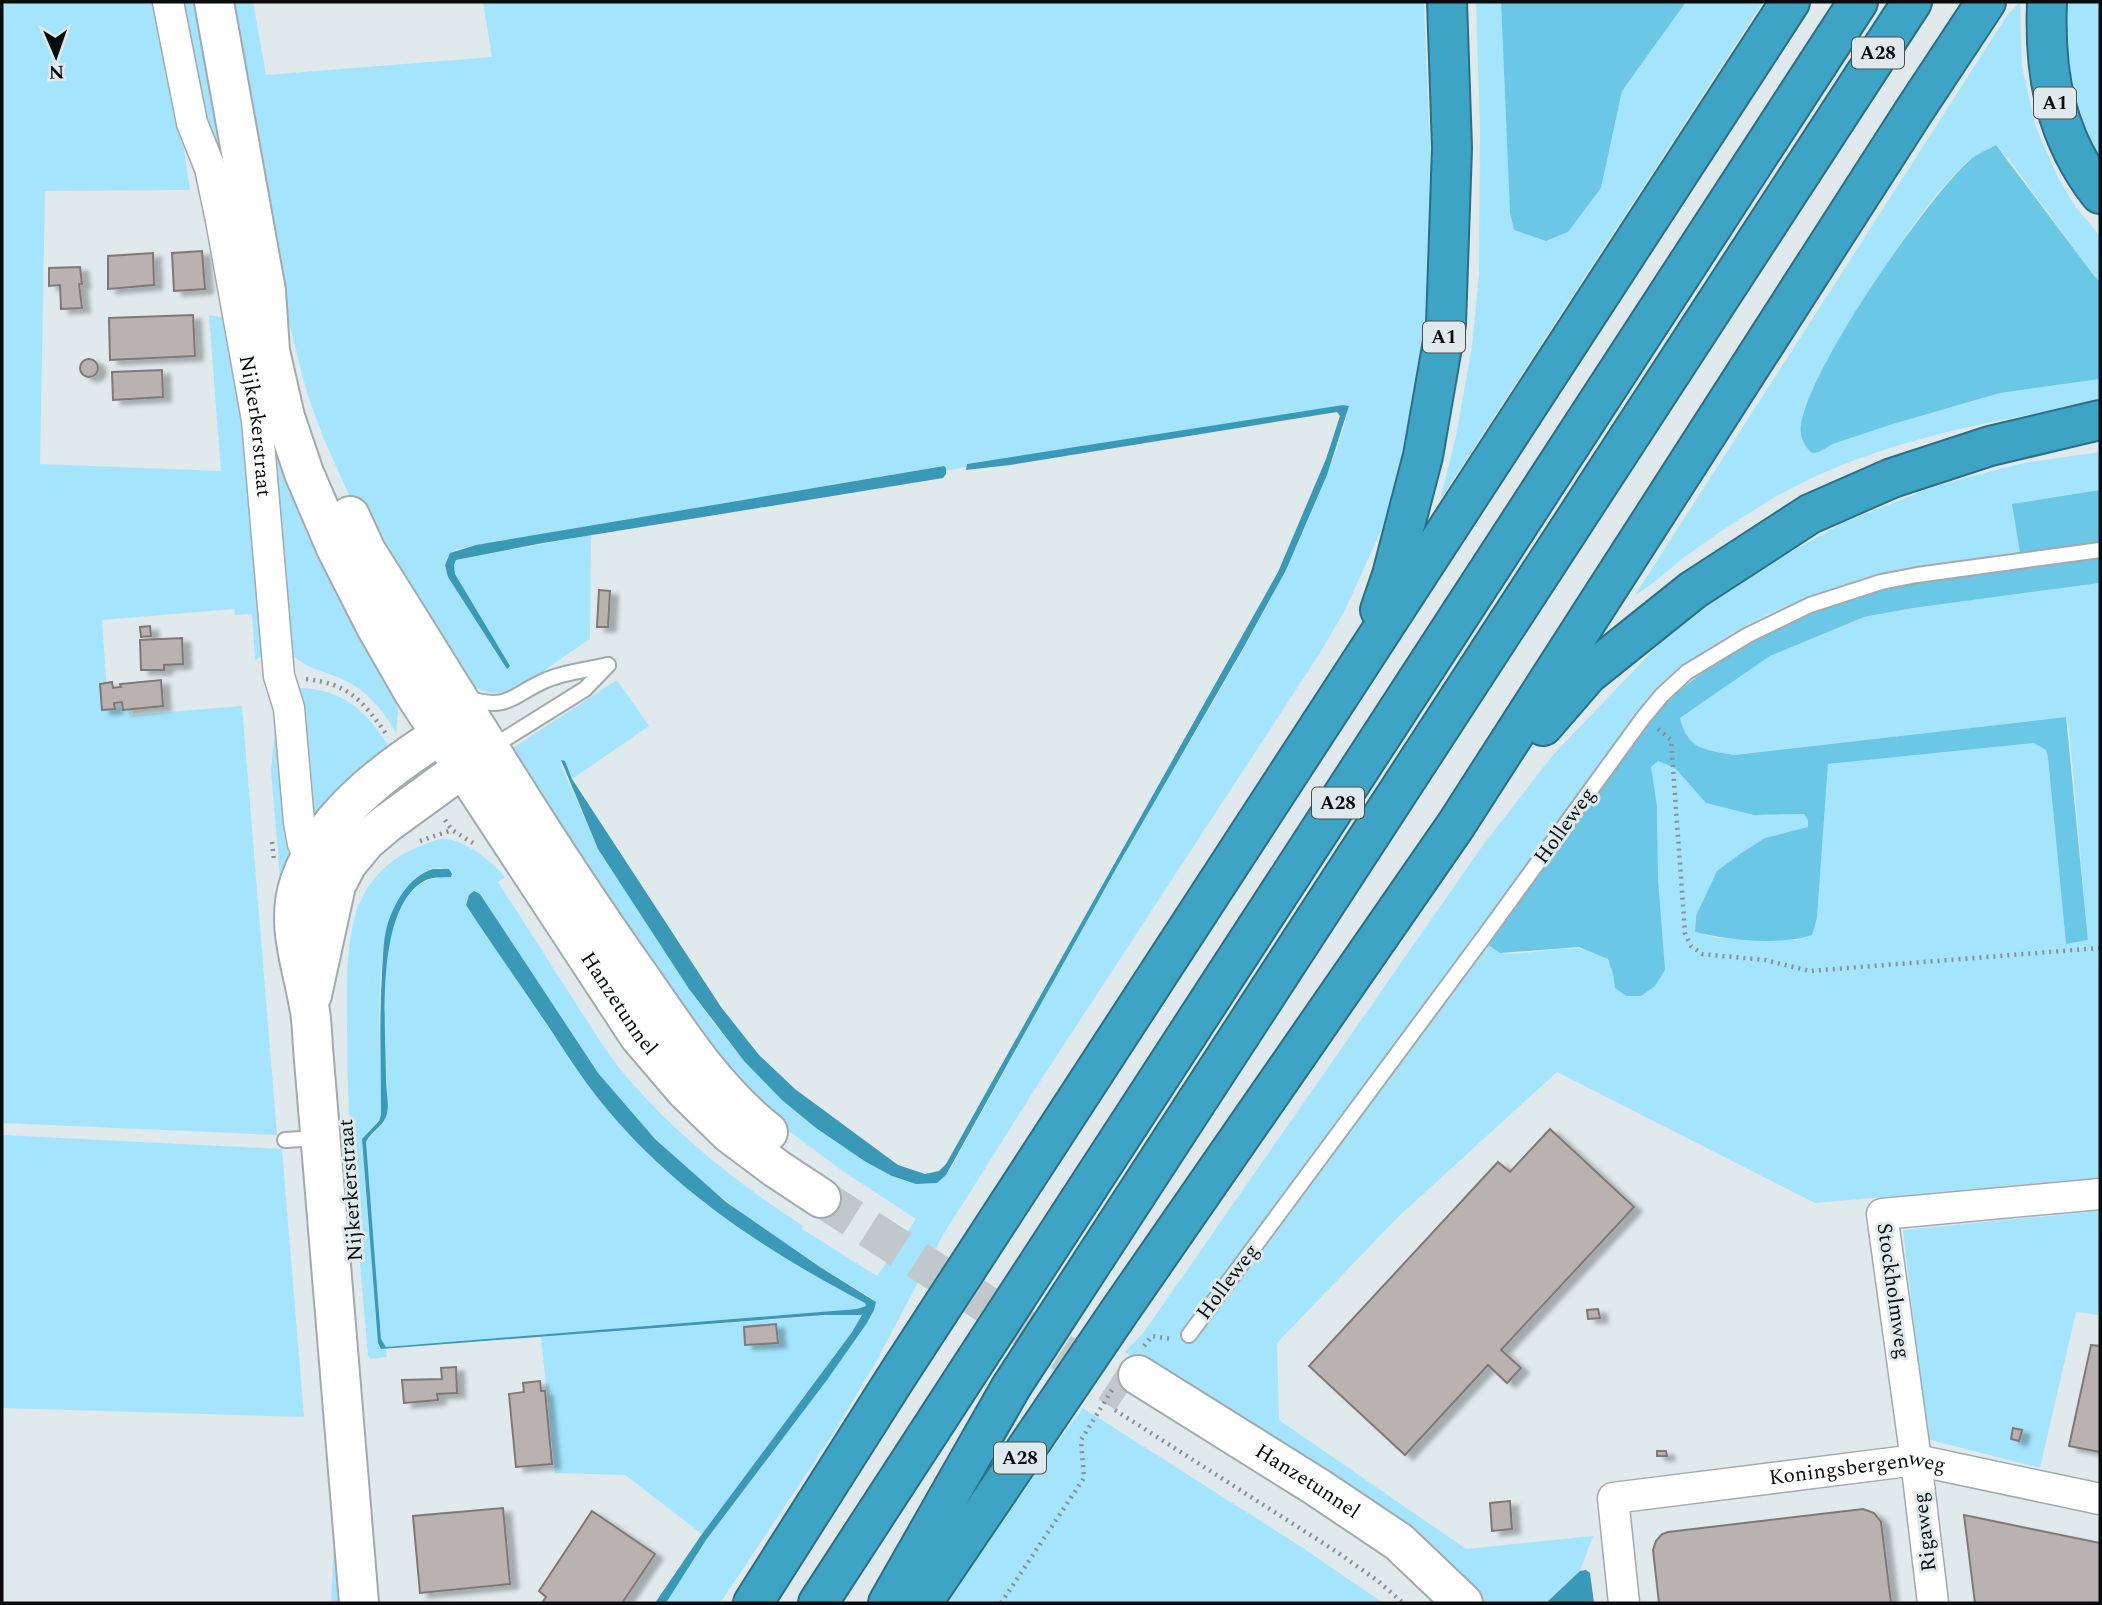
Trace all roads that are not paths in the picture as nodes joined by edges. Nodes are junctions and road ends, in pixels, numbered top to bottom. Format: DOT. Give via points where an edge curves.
graph roads {
  1 [pos="168,2"];
  2 [pos="214,2"];
  3 [pos="1447,2"];
  4 [pos="1790,2"];
  5 [pos="1858,2"];
  6 [pos="1912,2"];
  7 [pos="1986,2"];
  8 [pos="2047,2"];
  9 [pos="2100,194"];
  10 [pos="2100,420"];
  11 [pos="2100,550"];
  12 [pos="1363,662"];
  13 [pos="455,714"];
  14 [pos="476,758"];
  15 [pos="1456,825"];
  16 [pos="310,856"];
  17 [pos="336,885"];
  18 [pos="310,1007"];
  19 [pos="827,1188"];
  20 [pos="2100,1194"];
  21 [pos="1189,1335"];
  22 [pos="1916,1461"];
  23 [pos="2100,1499"];
  24 [pos="359,1603"];
  25 [pos="753,1603"];
  26 [pos="818,1603"];
  27 [pos="888,1603"];
  28 [pos="922,1603"];
  29 [pos="1431,1603"];
  30 [pos="1463,1603"];
  31 [pos="1624,1603"];
  32 [pos="1933,1603"];
  1 -- 16 [label="street, Nijkerkerstraat" via="192,123 210,168 222,220 252,379 279,676 289,709 299,822"];
  2 -- 13 [label="main road, Nijkerkerstraat" via="266,291 270,351 304,474 375,625"];
  3 -- 12 [label="highway, A1" via="1452,148 1446,324 1423,457"];
  4 -- 12 [label="highway, A28"];
  5 -- 26 [label="highway, A28"];
  6 -- 27 [label="highway, A28" via="1011,1387"];
  7 -- 15 [label="highway, A28"];
  8 -- 9 [label="highway, A1" via="2045,40 2051,91 2068,146"];
  10 -- 15 [label="highway, A28" via="1966,454 1892,478 1810,514 1693,590 1588,674"];
  11 -- 21 [label="lane, Holleweg" via="1869,585 1810,605 1687,672 1643,718"];
  12 -- 25 [label="highway, A28"];
  13 -- 14 [label="main road, Nijkerkerstraat"];
  13 -- 14 [label="lane" via="483,703 512,700 545,680 608,665 585,689"];
  13 -- 16 [label="main road, Nijkerkerstraat" via="346,807 321,835"];
  14 -- 17 [label="main road, Nijkerkerstraat" via="366,841"];
  14 -- 19 [label="main road, Hanzetunnel" via="575,885 704,1070"];
  15 -- 28 [label="highway, A28"];
  16 -- 17 [label="street, Nijkerkerstraat" via="318,874"];
  16 -- 18 [label="main road, Nijkerkerstraat" via="297,890 294,924"];
  17 -- 18 [label="main road, Nijkerkerstraat"];
  18 -- 24 [label="main road, Nijkerkerstraat" via="303,1139"];
  20 -- 22 [label="street, Stockholmweg" via="1882,1214"];
  22 -- 23 [label="street, Koningsbergenweg"];
  22 -- 31 [label="street, Koningsbergenweg" via="1613,1498"];
  22 -- 32 [label="street, Rigaweg"];
  29 -- 30 [label="main road, Hanzetunnel" via="1358,1543 1130,1383 1317,1487 1399,1542"];
}
